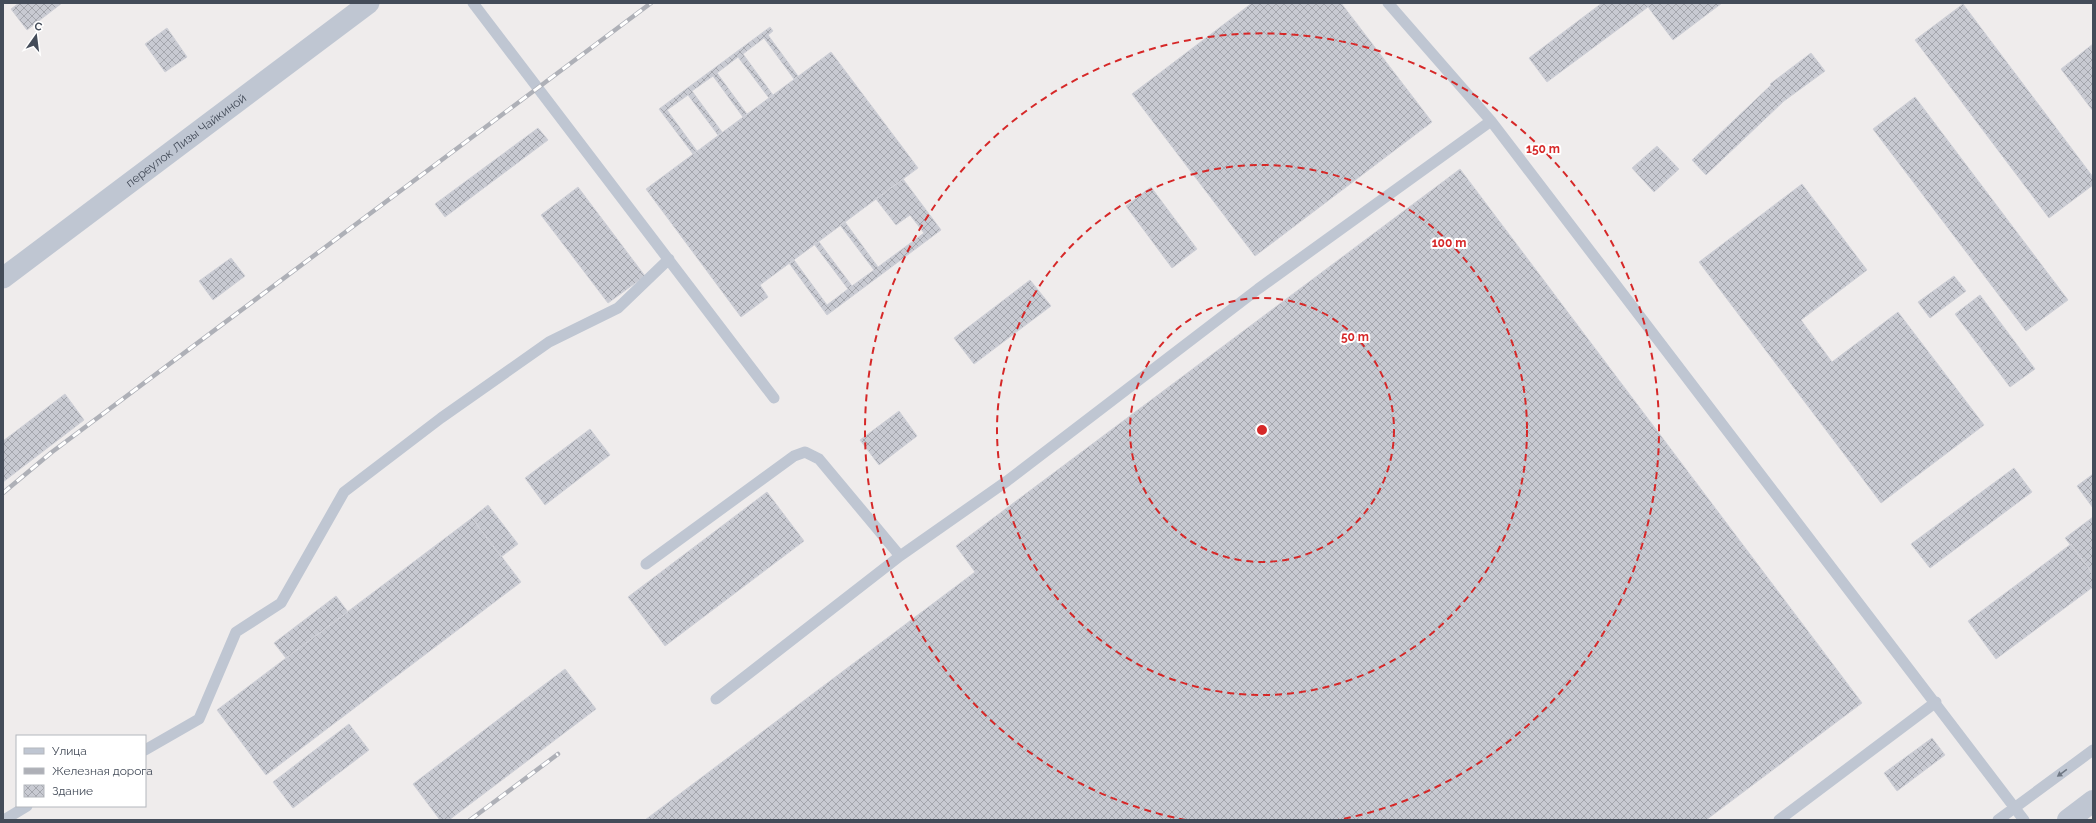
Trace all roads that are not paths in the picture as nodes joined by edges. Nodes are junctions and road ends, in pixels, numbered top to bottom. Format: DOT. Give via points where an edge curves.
graph roads {
  1 [pos="369,3"];
  2 [pos="473,3"];
  3 [pos="1388,3"];
  4 [pos="1491,122"];
  5 [pos="669,259"];
  6 [pos="3,278"];
  7 [pos="774,398"];
  8 [pos="900,556"];
  9 [pos="646,564"];
  10 [pos="716,699"];
  11 [pos="1936,702"];
  12 [pos="146,749"];
  13 [pos="2093,750"];
  14 [pos="2093,801"];
  15 [pos="25,807"];
  16 [pos="2015,808"];
  17 [pos="4,820"];
  18 [pos="1779,820"];
  19 [pos="1998,820"];
  20 [pos="2024,820"];
  21 [pos="2068,820"];
  1 -- 6 [label="street, переулок Лизы Чайкиной"];
  2 -- 5 [label="lane"];
  3 -- 4 [label="lane"];
  4 -- 8 [label="lane" via="1258,289 1007,481"];
  4 -- 11 [label="lane"];
  5 -- 7 [label="lane"];
  5 -- 12 [label="lane" via="618,308 549,342 441,418 344,492 281,603 236,632 199,719"];
  8 -- 9 [label="lane" via="818,459 805,452 794,456"];
  8 -- 10 [label="lane"];
  11 -- 16 [label="lane"];
  11 -- 18 [label="lane"];
  13 -- 16 [label="lane, one-way"];
  14 -- 21 [label="street"];
  15 -- 17 [label="lane"];
  16 -- 19 [label="lane"];
  16 -- 20 [label="lane"];
}
